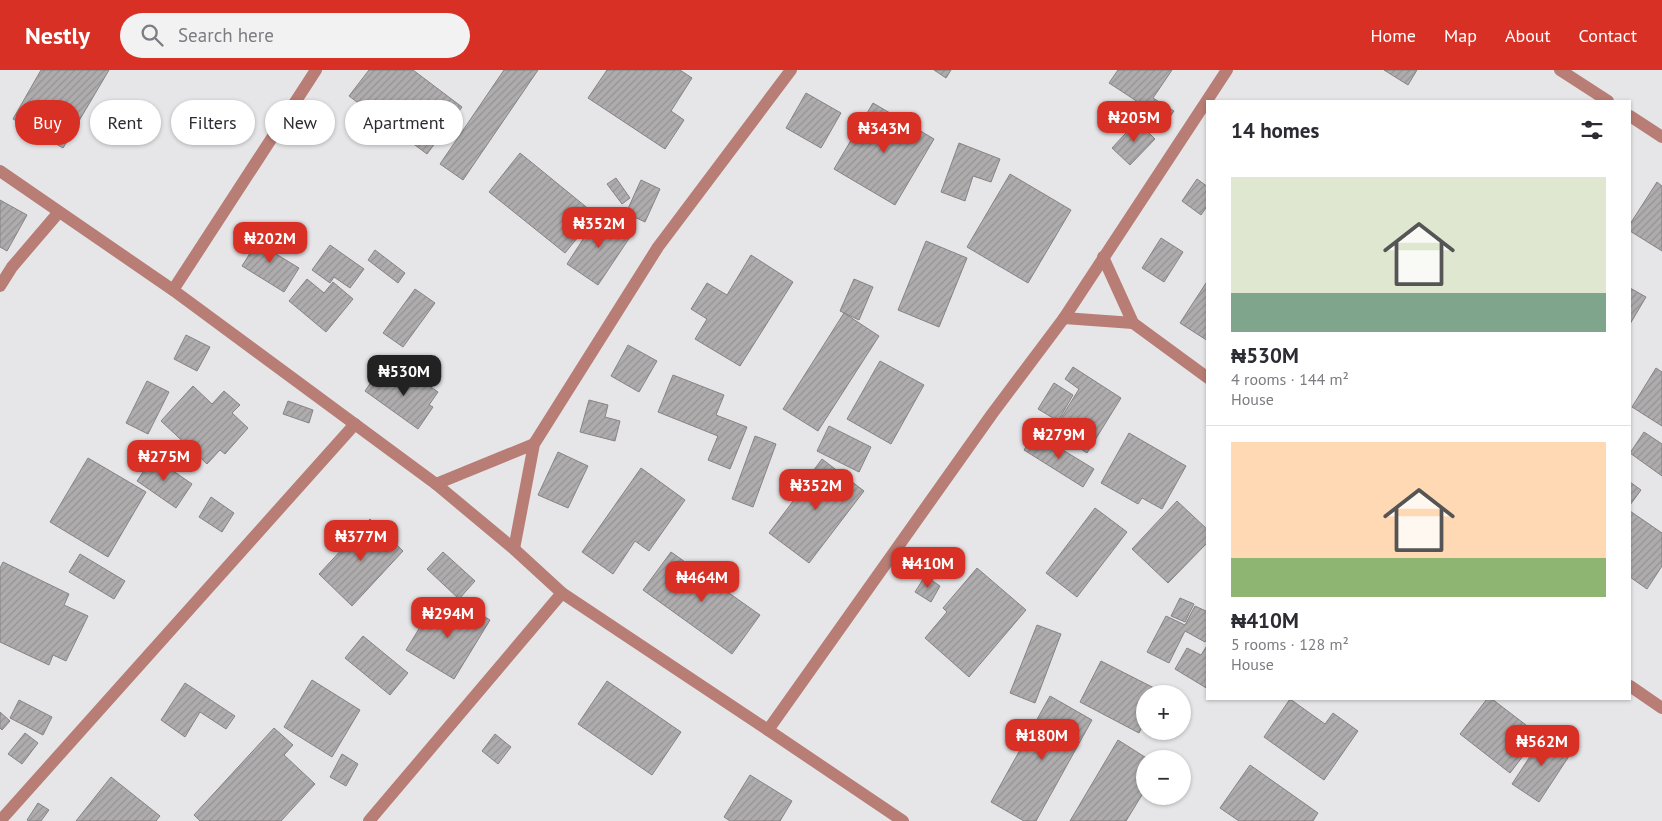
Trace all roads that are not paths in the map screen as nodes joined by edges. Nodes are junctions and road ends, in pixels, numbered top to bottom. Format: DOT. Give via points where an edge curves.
graph roads {
  1 [pos="316,70"];
  2 [pos="791,70"];
  3 [pos="1227,70"];
  4 [pos="1560,70"];
  5 [pos="1207,100"];
  6 [pos="1606,100"];
  7 [pos="1206,102"];
  8 [pos="1631,117"];
  9 [pos="1662,137"];
  10 [pos="0,171"];
  11 [pos="59,212"];
  12 [pos="1103,257"];
  13 [pos="0,286"];
  14 [pos="173,290"];
  15 [pos="1064,318"];
  16 [pos="1133,322"];
  17 [pos="1206,377"];
  18 [pos="354,424"];
  19 [pos="534,444"];
  20 [pos="436,484"];
  21 [pos="514,549"];
  22 [pos="562,593"];
  23 [pos="1631,687"];
  24 [pos="1662,708"];
  25 [pos="768,730"];
  26 [pos="895,819"];
  27 [pos="0,821"];
  28 [pos="369,821"];
  1 -- 14 [label="street"];
  2 -- 19 [label="street" via="658,247"];
  3 -- 5 [label="street"];
  4 -- 6 [label="street"];
  7 -- 12 [label="street"];
  8 -- 9 [label="street"];
  10 -- 11 [label="street"];
  11 -- 13 [label="street"];
  11 -- 14 [label="street"];
  12 -- 15 [label="street"];
  12 -- 16 [label="street"];
  14 -- 18 [label="street"];
  15 -- 16 [label="street"];
  15 -- 25 [label="street"];
  16 -- 17 [label="street"];
  18 -- 20 [label="street"];
  18 -- 27 [label="street"];
  19 -- 20 [label="street"];
  19 -- 21 [label="street"];
  20 -- 21 [label="street"];
  21 -- 22 [label="street"];
  22 -- 25 [label="street"];
  22 -- 28 [label="street"];
  23 -- 24 [label="street"];
  25 -- 26 [label="street"];
}
